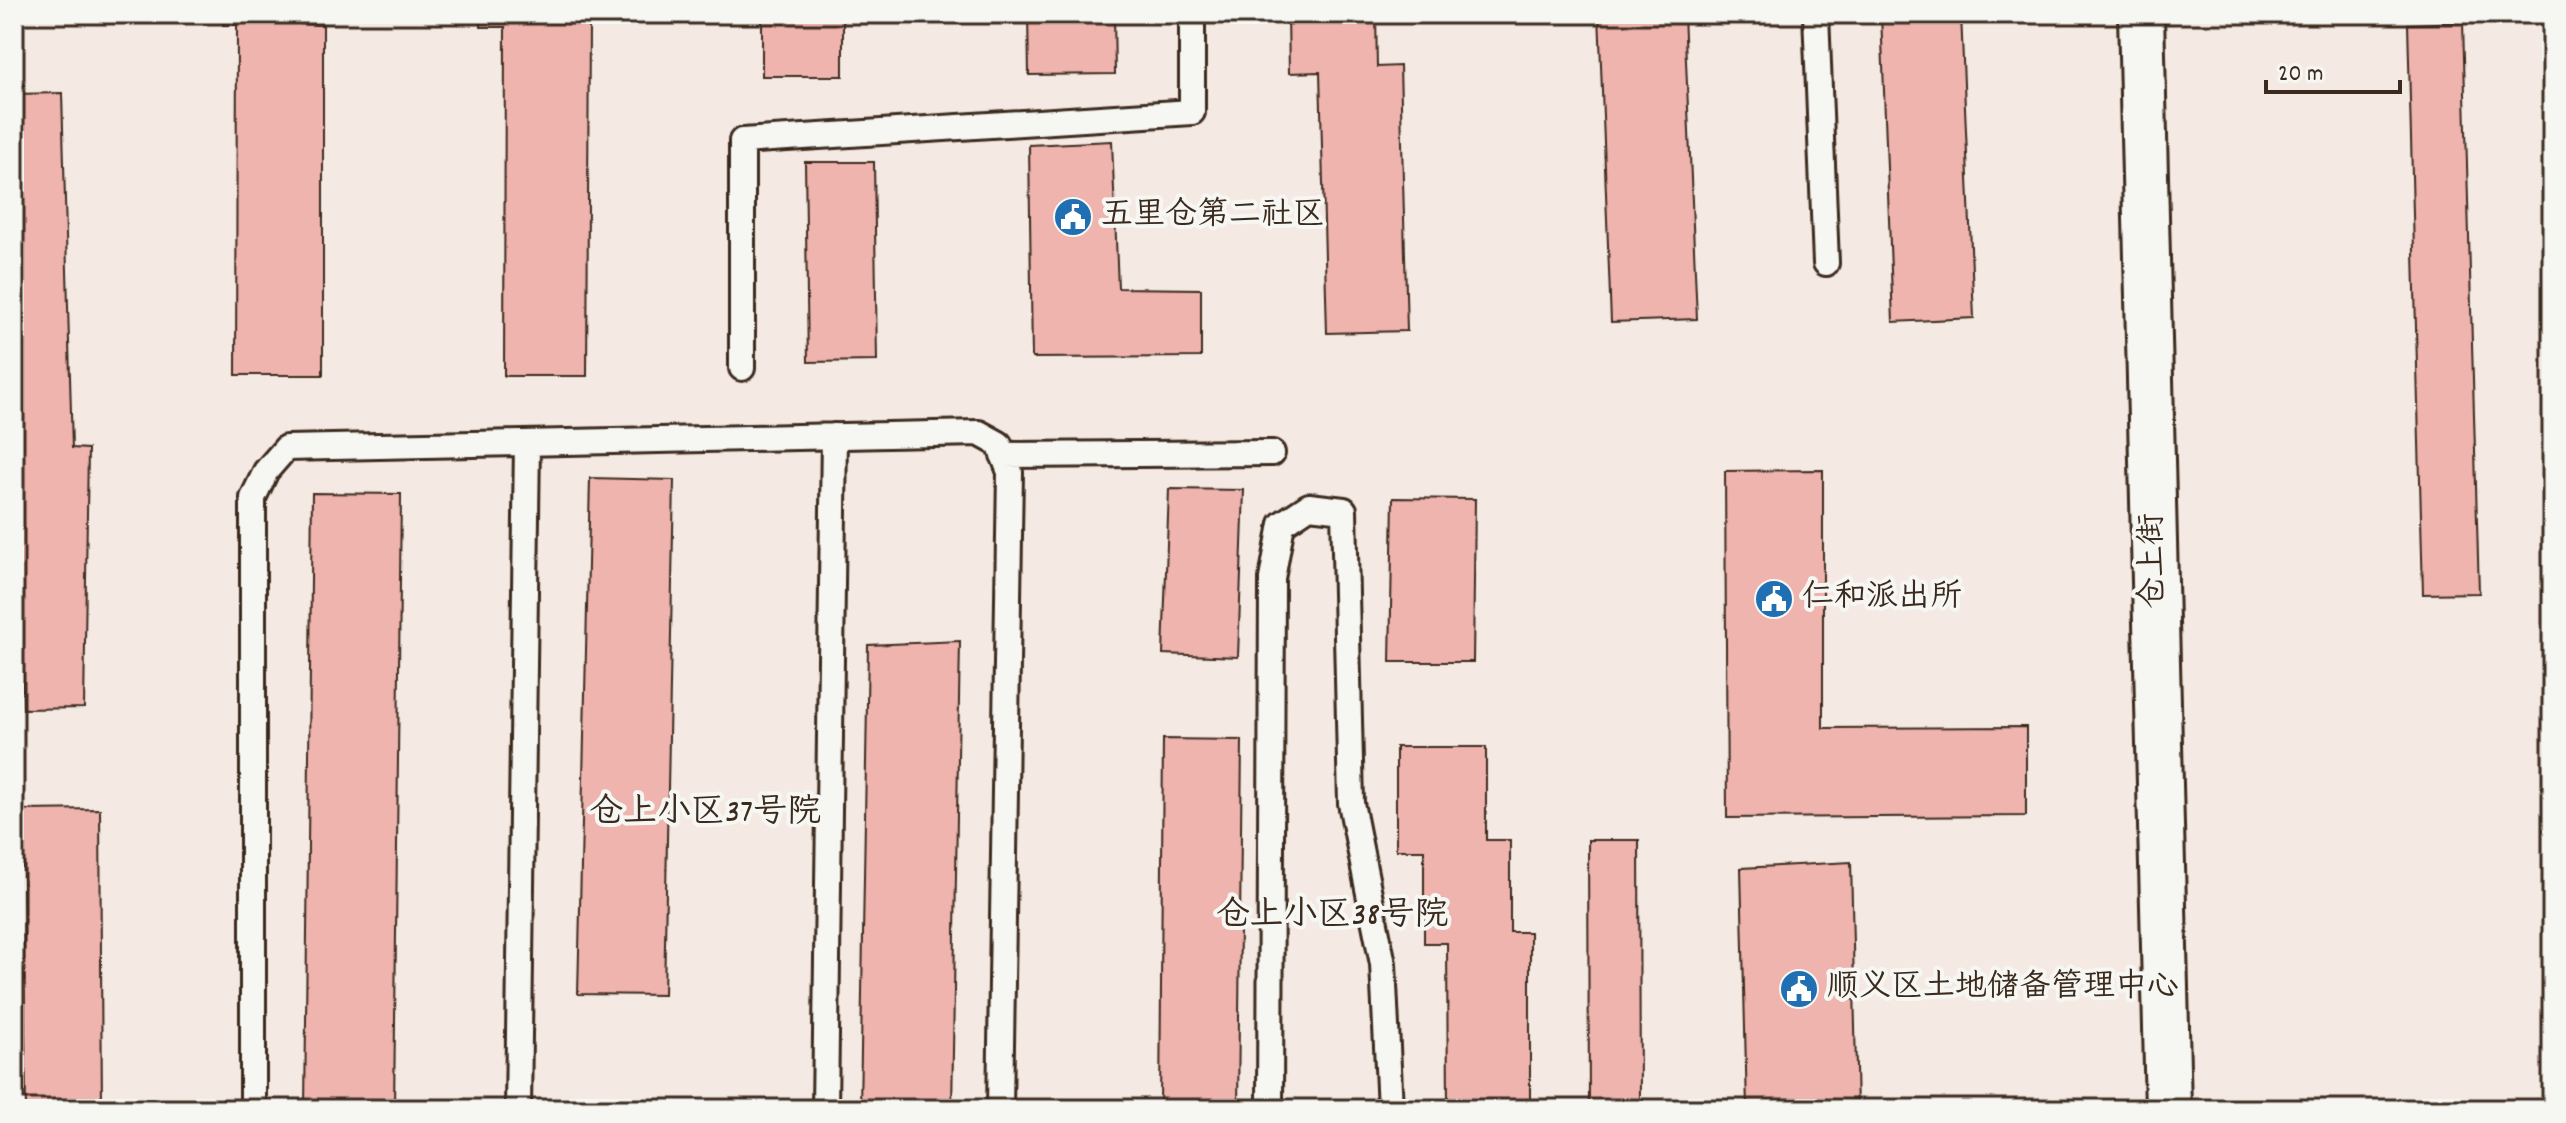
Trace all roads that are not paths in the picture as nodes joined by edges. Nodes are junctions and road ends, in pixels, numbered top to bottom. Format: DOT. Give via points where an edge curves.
graph roads {
  1 [pos="1192,14"];
  2 [pos="1816,14"];
  3 [pos="2141,14"];
  4 [pos="1826,263"];
  5 [pos="742,368"];
  6 [pos="834,436"];
  7 [pos="527,443"];
  8 [pos="1272,453"];
  9 [pos="1003,455"];
  10 [pos="253,1109"];
  11 [pos="518,1109"];
  12 [pos="825,1109"];
  13 [pos="1000,1109"];
  14 [pos="1270,1109"];
  15 [pos="1390,1109"];
  16 [pos="2168,1109"];
  1 -- 5 [label="lane" via="1192,112 742,141"];
  2 -- 4 [label="lane"];
  3 -- 16 [label="street, 仓上街"];
  6 -- 7 [label="lane"];
  6 -- 9 [label="lane" via="979,433 999,444"];
  6 -- 12 [label="lane"];
  7 -- 10 [label="lane" via="286,448 266,471 253,498"];
  7 -- 11 [label="lane"];
  8 -- 9 [label="lane"];
  9 -- 13 [label="lane" via="1010,472"];
  14 -- 15 [label="lane" via="1272,579 1282,524 1309,506 1344,510 1351,803 1383,964"];
}
